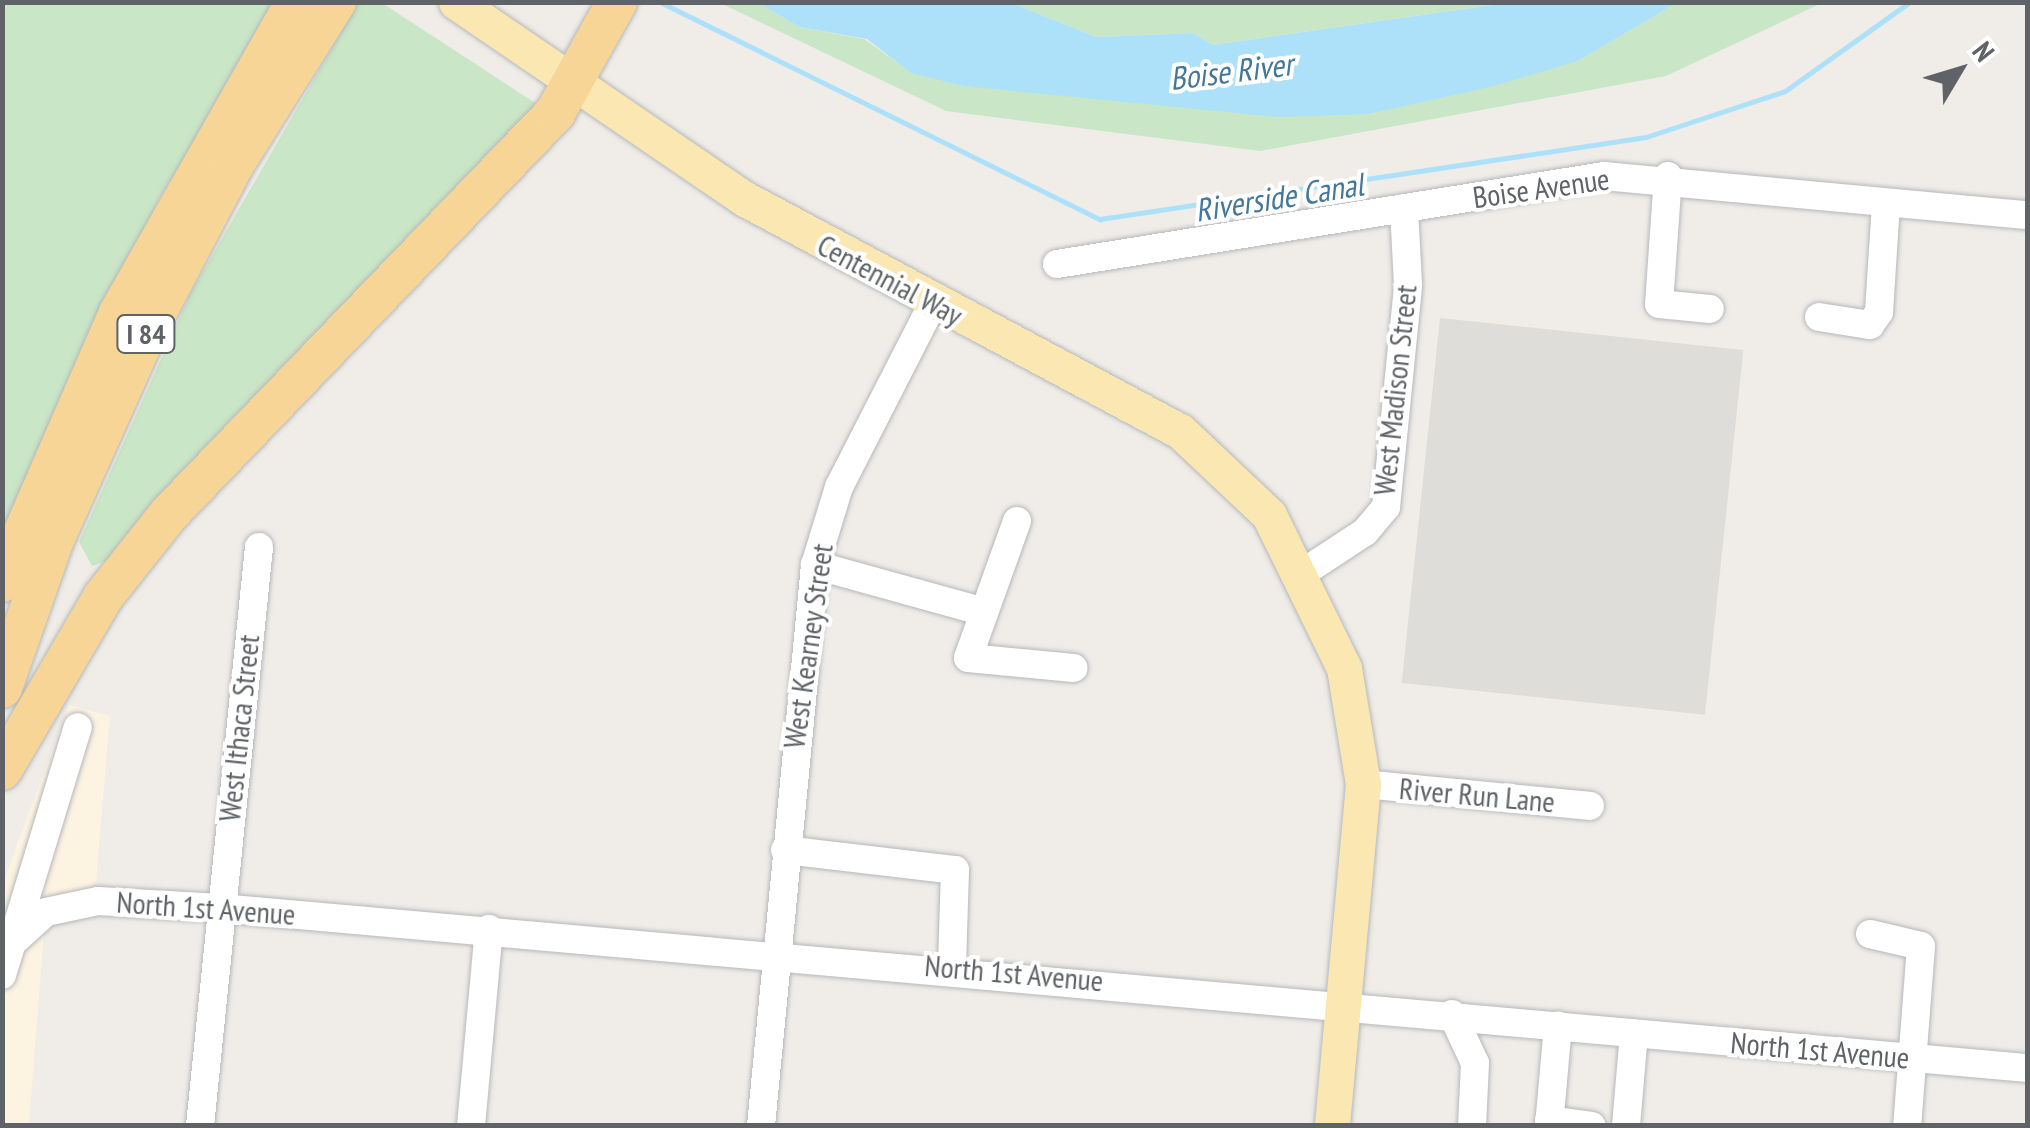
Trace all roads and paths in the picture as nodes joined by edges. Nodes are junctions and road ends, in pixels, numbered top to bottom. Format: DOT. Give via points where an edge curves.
graph roads {
  1 [pos="296,2"];
  2 [pos="336,2"];
  3 [pos="456,2"];
  4 [pos="611,16"];
  5 [pos="575,84"];
  6 [pos="1668,176"];
  7 [pos="1886,206"];
  8 [pos="1404,208"];
  9 [pos="2028,215"];
  10 [pos="1056,264"];
  11 [pos="932,305"];
  12 [pos="1710,309"];
  13 [pos="1819,317"];
  14 [pos="1017,521"];
  15 [pos="258,547"];
  16 [pos="815,566"];
  17 [pos="1304,572"];
  18 [pos="2,582"];
  19 [pos="984,612"];
  20 [pos="1074,668"];
  21 [pos="2,688"];
  22 [pos="78,727"];
  23 [pos="2,770"];
  24 [pos="1363,784"];
  25 [pos="1590,806"];
  26 [pos="785,850"];
  27 [pos="220,908"];
  28 [pos="489,929"];
  29 [pos="1870,934"];
  30 [pos="12,944"];
  31 [pos="776,952"];
  32 [pos="952,967"];
  33 [pos="2,975"];
  34 [pos="1343,1002"];
  35 [pos="1452,1014"];
  36 [pos="1558,1025"];
  37 [pos="1634,1033"];
  38 [pos="1912,1058"];
  39 [pos="2028,1068"];
  40 [pos="1549,1123"];
  41 [pos="200,1126"];
  42 [pos="471,1126"];
  43 [pos="760,1126"];
  44 [pos="1332,1126"];
  45 [pos="1472,1126"];
  46 [pos="1592,1126"];
  47 [pos="1626,1126"];
  48 [pos="1907,1126"];
  1 -- 18 [label="highway, I 84" via="119,314"];
  2 -- 21 [label="highway, I 84" via="233,166 151,323 53,542"];
  3 -- 5 [label="main road, Centennial Way"];
  4 -- 5 [label="highway"];
  5 -- 11 [label="main road, Centennial Way" via="744,199"];
  5 -- 23 [label="highway" via="169,514 60,664"];
  6 -- 7 [label="street, Boise Avenue"];
  6 -- 8 [label="street, Boise Avenue" via="1604,176"];
  6 -- 12 [label="street" via="1660,304"];
  7 -- 9 [label="street, Boise Avenue"];
  7 -- 13 [label="street" via="1878,312 1870,325"];
  8 -- 10 [label="street, Boise Avenue"];
  8 -- 17 [label="street, West Madison Street" via="1408,285 1386,507 1365,532"];
  11 -- 16 [label="street, West Kearney Street" via="839,487"];
  11 -- 17 [label="main road, Centennial Way" via="1180,431 1269,515"];
  14 -- 19 [label="street"];
  15 -- 27 [label="street, West Ithaca Street"];
  16 -- 19 [label="street"];
  16 -- 26 [label="street, West Kearney Street"];
  17 -- 24 [label="main road" via="1344,668"];
  19 -- 20 [label="street" via="968,658"];
  22 -- 30 [label="street"];
  24 -- 25 [label="street, River Run Lane"];
  24 -- 34 [label="main road"];
  26 -- 31 [label="street, West Kearney Street"];
  26 -- 32 [label="street" via="956,870"];
  27 -- 28 [label="street, North 1st Avenue"];
  27 -- 30 [label="street, North 1st Avenue" via="98,901 46,912"];
  27 -- 41 [label="street, West Ithaca Street"];
  28 -- 31 [label="street, North 1st Avenue"];
  28 -- 42 [label="street"];
  29 -- 38 [label="street" via="1921,946"];
  30 -- 33 [label="street"];
  31 -- 32 [label="street, North 1st Avenue"];
  31 -- 43 [label="street, West Kearney Street"];
  32 -- 34 [label="street, North 1st Avenue"];
  34 -- 35 [label="street, North 1st Avenue"];
  34 -- 44 [label="main road"];
  35 -- 36 [label="street, North 1st Avenue"];
  35 -- 45 [label="street" via="1475,1063"];
  36 -- 37 [label="street, North 1st Avenue"];
  36 -- 40 [label="street"];
  37 -- 38 [label="street, North 1st Avenue"];
  37 -- 47 [label="street"];
  38 -- 39 [label="street, North 1st Avenue"];
  38 -- 48 [label="street"];
  40 -- 46 [label="street"];
}
